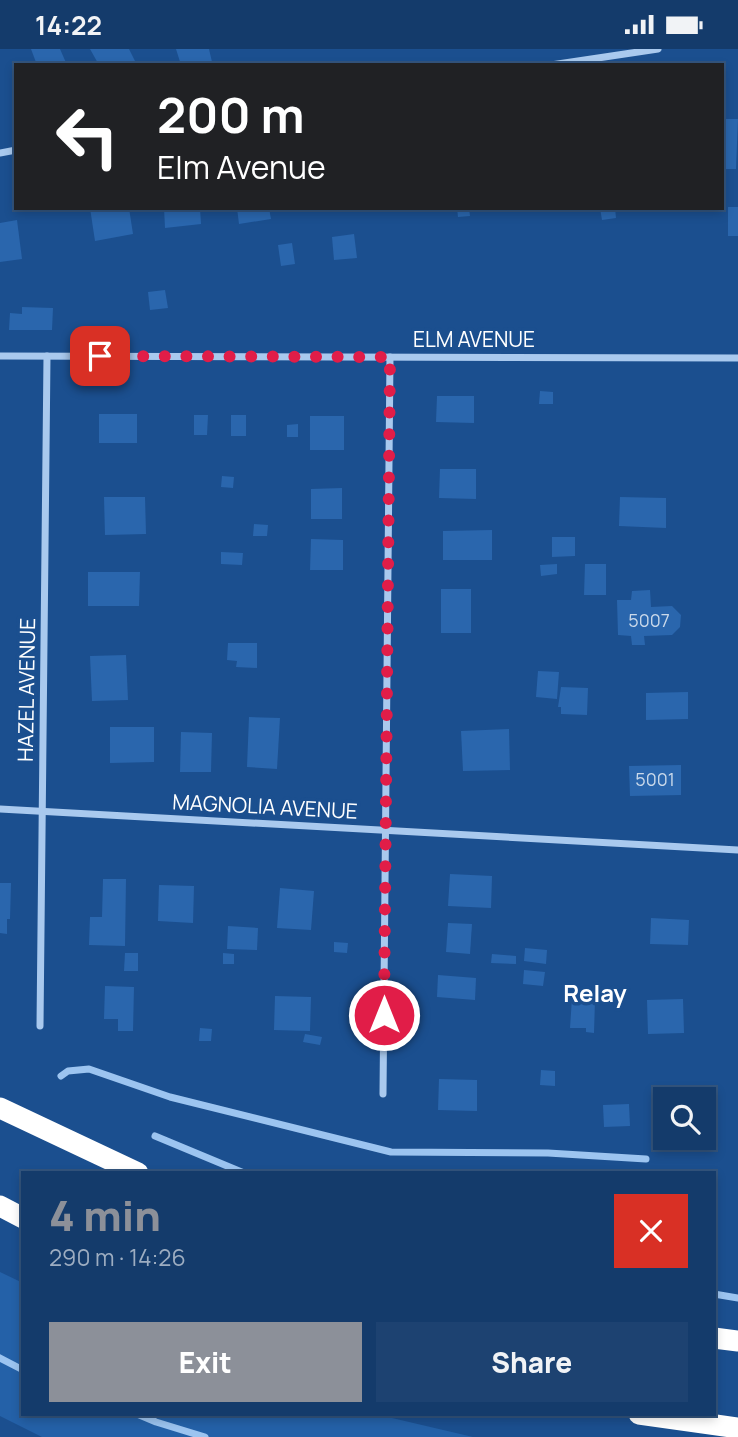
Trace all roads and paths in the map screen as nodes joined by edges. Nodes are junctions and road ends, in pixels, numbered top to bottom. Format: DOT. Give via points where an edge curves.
graph roads {
  1 [pos="658,49"];
  2 [pos="564,63"];
  3 [pos="0,356"];
  4 [pos="47,356"];
  5 [pos="390,357"];
  6 [pos="738,358"];
  7 [pos="0,809"];
  8 [pos="43,812"];
  9 [pos="385,831"];
  10 [pos="738,850"];
  11 [pos="40,1025"];
  12 [pos="383,1094"];
  13 [pos="0,1108"];
  14 [pos="134,1171"];
  15 [pos="0,1206"];
  16 [pos="0,1217"];
  17 [pos="21,1217"];
  18 [pos="21,1226"];
  19 [pos="716,1338"];
  20 [pos="738,1341"];
  21 [pos="653,1416"];
  22 [pos="738,1428"];
  1 -- 2 [label="street"];
  3 -- 4 [label="street, ELM AVENUE"];
  4 -- 5 [label="street, ELM AVENUE"];
  4 -- 8 [label="street, HAZEL AVENUE"];
  5 -- 6 [label="street, ELM AVENUE"];
  5 -- 9 [label="street"];
  7 -- 8 [label="street, MAGNOLIA AVENUE"];
  8 -- 9 [label="street, MAGNOLIA AVENUE"];
  8 -- 11 [label="street, HAZEL AVENUE"];
  9 -- 10 [label="street, MAGNOLIA AVENUE"];
  9 -- 12 [label="street"];
  13 -- 14 [label="highway"];
  15 -- 17 [label="highway"];
  16 -- 18 [label="highway"];
  19 -- 20 [label="highway"];
  21 -- 22 [label="highway"];
}
